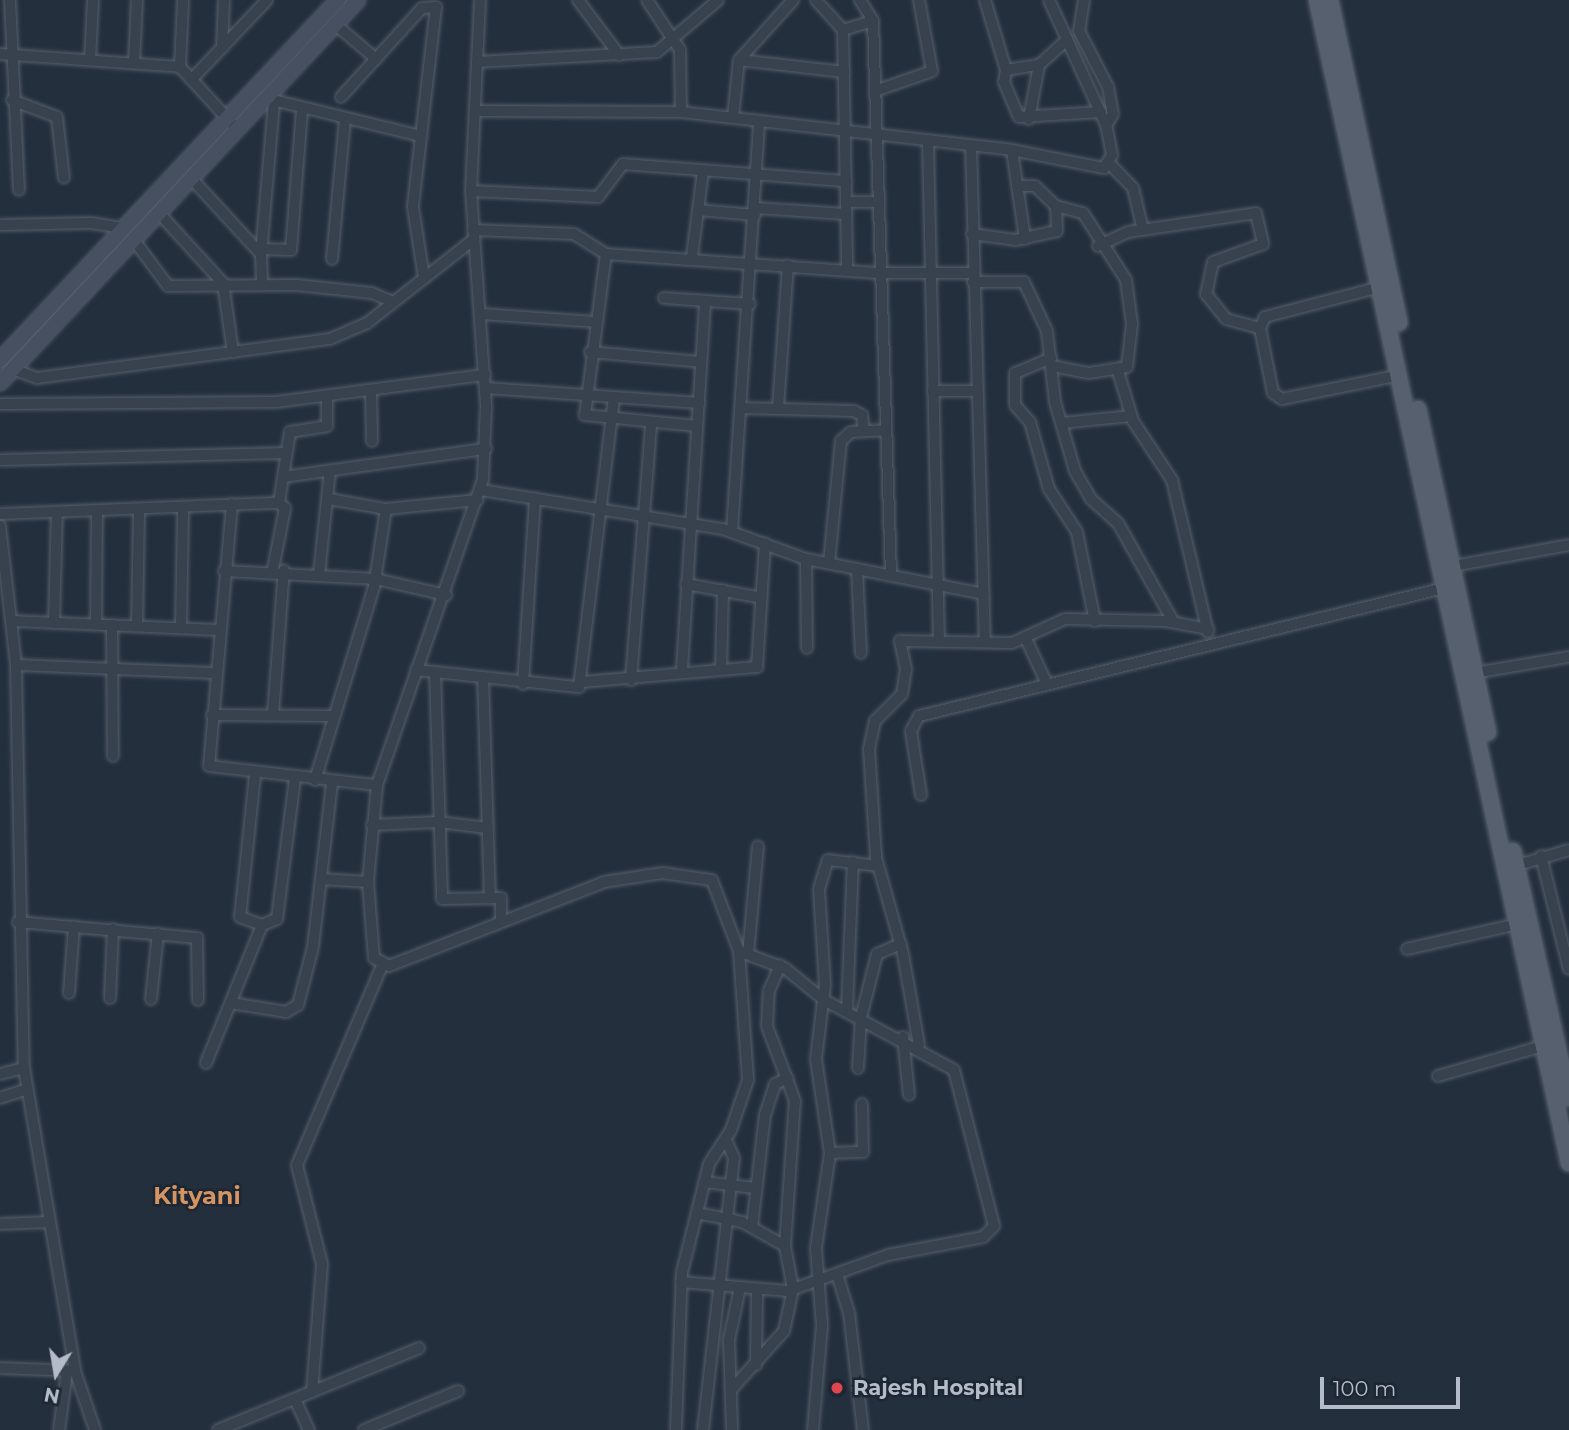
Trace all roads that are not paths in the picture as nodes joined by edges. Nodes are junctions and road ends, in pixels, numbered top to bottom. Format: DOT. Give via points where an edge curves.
graph roads {
  1 [pos="10,0"];
  2 [pos="93,0"];
  3 [pos="137,0"];
  4 [pos="183,0"];
  5 [pos="224,0"];
  6 [pos="267,0"];
  7 [pos="338,0"];
  8 [pos="358,0"];
  9 [pos="480,0"];
  10 [pos="578,0"];
  11 [pos="647,0"];
  12 [pos="718,0"];
  13 [pos="793,0"];
  14 [pos="816,0"];
  15 [pos="860,0"];
  16 [pos="919,0"];
  17 [pos="985,0"];
  18 [pos="1049,0"];
  19 [pos="1084,0"];
  20 [pos="1317,0"];
  21 [pos="1329,0"];
  22 [pos="873,21"];
  23 [pos="335,24"];
  24 [pos="843,30"];
  25 [pos="1067,40"];
  26 [pos="677,41"];
  27 [pos="222,48"];
  28 [pos="5,54"];
  29 [pos="619,55"];
  30 [pos="376,59"];
  31 [pos="90,60"];
  32 [pos="739,60"];
  33 [pos="477,62"];
  34 [pos="134,63"];
  35 [pos="1038,65"];
  36 [pos="180,67"];
  37 [pos="1006,70"];
  38 [pos="844,72"];
  39 [pos="194,77"];
  40 [pos="875,91"];
  41 [pos="341,97"];
  42 [pos="12,100"];
  43 [pos="270,100"];
  44 [pos="302,110"];
  45 [pos="475,111"];
  46 [pos="681,112"];
  47 [pos="1101,112"];
  48 [pos="227,116"];
  49 [pos="733,117"];
  50 [pos="1029,119"];
  51 [pos="345,120"];
  52 [pos="759,121"];
  53 [pos="1107,125"];
  54 [pos="237,129"];
  55 [pos="845,129"];
  56 [pos="877,133"];
  57 [pos="421,136"];
  58 [pos="928,141"];
  59 [pos="971,146"];
  60 [pos="1012,150"];
  61 [pos="1109,163"];
  62 [pos="703,171"];
  63 [pos="757,174"];
  64 [pos="64,178"];
  65 [pos="191,178"];
  66 [pos="846,181"];
  67 [pos="1017,186"];
  68 [pos="19,190"];
  69 [pos="471,191"];
  70 [pos="846,202"];
  71 [pos="879,202"];
  72 [pos="1056,205"];
  73 [pos="698,209"];
  74 [pos="755,211"];
  75 [pos="158,212"];
  76 [pos="846,214"];
  77 [pos="0,225"];
  78 [pos="122,228"];
  79 [pos="1143,229"];
  80 [pos="474,234"];
  81 [pos="972,234"];
  82 [pos="133,239"];
  83 [pos="1025,239"];
  84 [pos="1098,246"];
  85 [pos="261,251"];
  86 [pos="606,254"];
  87 [pos="692,257"];
  88 [pos="332,258"];
  89 [pos="753,261"];
  90 [pos="788,265"];
  91 [pos="847,270"];
  92 [pos="930,272"];
  93 [pos="880,273"];
  94 [pos="973,277"];
  95 [pos="424,278"];
  96 [pos="223,283"];
  97 [pos="262,284"];
  98 [pos="1380,287"];
  99 [pos="664,298"];
  100 [pos="393,302"];
  101 [pos="705,302"];
  102 [pos="750,304"];
  103 [pos="482,314"];
  104 [pos="595,322"];
  105 [pos="1260,328"];
  106 [pos="233,352"];
  107 [pos="590,352"];
  108 [pos="0,359"];
  109 [pos="701,362"];
  110 [pos="1051,362"];
  111 [pos="13,369"];
  112 [pos="1118,371"];
  113 [pos="485,375"];
  114 [pos="1400,375"];
  115 [pos="0,383"];
  116 [pos="486,388"];
  117 [pos="371,390"];
  118 [pos="933,391"];
  119 [pos="977,391"];
  120 [pos="584,395"];
  121 [pos="327,396"];
  122 [pos="614,397"];
  123 [pos="699,403"];
  124 [pos="0,404"];
  125 [pos="742,408"];
  126 [pos="778,408"];
  127 [pos="1131,416"];
  128 [pos="611,420"];
  129 [pos="1062,423"];
  130 [pos="651,424"];
  131 [pos="697,426"];
  132 [pos="886,430"];
  133 [pos="864,431"];
  134 [pos="372,441"];
  135 [pos="486,449"];
  136 [pos="286,453"];
  137 [pos="0,460"];
  138 [pos="1424,460"];
  139 [pos="330,471"];
  140 [pos="283,477"];
  141 [pos="480,495"];
  142 [pos="535,498"];
  143 [pos="328,499"];
  144 [pos="279,503"];
  145 [pos="232,504"];
  146 [pos="598,508"];
  147 [pos="183,509"];
  148 [pos="386,509"];
  149 [pos="139,510"];
  150 [pos="97,511"];
  151 [pos="57,512"];
  152 [pos="0,514"];
  153 [pos="646,515"];
  154 [pos="689,522"];
  155 [pos="0,526"];
  156 [pos="732,531"];
  157 [pos="765,543"];
  158 [pos="1569,545"];
  159 [pos="806,559"];
  160 [pos="829,564"];
  161 [pos="1447,568"];
  162 [pos="857,569"];
  163 [pos="279,570"];
  164 [pos="224,571"];
  165 [pos="319,575"];
  166 [pos="891,576"];
  167 [pos="376,579"];
  168 [pos="686,584"];
  169 [pos="940,586"];
  170 [pos="1451,587"];
  171 [pos="723,590"];
  172 [pos="984,594"];
  173 [pos="446,595"];
  174 [pos="762,598"];
  175 [pos="12,621"];
  176 [pos="1095,621"];
  177 [pos="1173,621"];
  178 [pos="54,623"];
  179 [pos="96,624"];
  180 [pos="112,625"];
  181 [pos="137,626"];
  182 [pos="181,628"];
  183 [pos="1208,629"];
  184 [pos="219,630"];
  185 [pos="0,636"];
  186 [pos="13,636"];
  187 [pos="1026,639"];
  188 [pos="939,640"];
  189 [pos="985,642"];
  190 [pos="1211,642"];
  191 [pos="807,648"];
  192 [pos="862,653"];
  193 [pos="1569,657"];
  194 [pos="16,665"];
  195 [pos="721,668"];
  196 [pos="682,669"];
  197 [pos="112,670"];
  198 [pos="416,670"];
  199 [pos="435,672"];
  200 [pos="215,673"];
  201 [pos="1474,673"];
  202 [pos="483,677"];
  203 [pos="631,680"];
  204 [pos="581,682"];
  205 [pos="523,684"];
  206 [pos="1047,684"];
  207 [pos="212,715"];
  208 [pos="273,715"];
  209 [pos="332,716"];
  210 [pos="113,756"];
  211 [pos="255,775"];
  212 [pos="295,778"];
  213 [pos="315,780"];
  214 [pos="332,782"];
  215 [pos="377,785"];
  216 [pos="921,795"];
  217 [pos="438,822"];
  218 [pos="372,825"];
  219 [pos="486,828"];
  220 [pos="758,846"];
  221 [pos="1569,850"];
  222 [pos="1541,856"];
  223 [pos="853,862"];
  224 [pos="878,866"];
  225 [pos="1511,867"];
  226 [pos="321,878"];
  227 [pos="368,882"];
  228 [pos="490,897"];
  229 [pos="18,922"];
  230 [pos="501,922"];
  231 [pos="1518,923"];
  232 [pos="262,925"];
  233 [pos="74,926"];
  234 [pos="113,929"];
  235 [pos="158,933"];
  236 [pos="901,944"];
  237 [pos="1407,949"];
  238 [pos="743,952"];
  239 [pos="780,965"];
  240 [pos="383,966"];
  241 [pos="1569,969"];
  242 [pos="69,993"];
  243 [pos="110,998"];
  244 [pos="150,999"];
  245 [pos="198,1000"];
  246 [pos="824,1000"];
  247 [pos="231,1003"];
  248 [pos="847,1010"];
  249 [pos="861,1017"];
  250 [pos="903,1037"];
  251 [pos="919,1045"];
  252 [pos="1546,1045"];
  253 [pos="206,1063"];
  254 [pos="1561,1065"];
  255 [pos="24,1068"];
  256 [pos="859,1068"];
  257 [pos="0,1074"];
  258 [pos="1438,1076"];
  259 [pos="788,1078"];
  260 [pos="27,1089"];
  261 [pos="909,1095"];
  262 [pos="0,1098"];
  263 [pos="1569,1098"];
  264 [pos="862,1104"];
  265 [pos="726,1140"];
  266 [pos="830,1153"];
  267 [pos="1569,1163"];
  268 [pos="704,1182"];
  269 [pos="730,1185"];
  270 [pos="755,1188"];
  271 [pos="696,1213"];
  272 [pos="727,1218"];
  273 [pos="50,1222"];
  274 [pos="0,1224"];
  275 [pos="752,1227"];
  276 [pos="785,1246"];
  277 [pos="837,1274"];
  278 [pos="816,1281"];
  279 [pos="681,1282"];
  280 [pos="720,1286"];
  281 [pos="740,1288"];
  282 [pos="793,1289"];
  283 [pos="757,1290"];
  284 [pos="419,1348"];
  285 [pos="755,1364"];
  286 [pos="0,1368"];
  287 [pos="71,1371"];
  288 [pos="731,1390"];
  289 [pos="458,1391"];
  290 [pos="312,1392"];
  291 [pos="295,1399"];
  292 [pos="59,1430"];
  293 [pos="95,1430"];
  294 [pos="218,1430"];
  295 [pos="309,1430"];
  296 [pos="364,1430"];
  297 [pos="676,1430"];
  298 [pos="703,1430"];
  299 [pos="732,1430"];
  300 [pos="813,1430"];
  301 [pos="863,1430"];
  1 -- 28 [label="street"];
  2 -- 31 [label="street"];
  3 -- 34 [label="street"];
  4 -- 36 [label="street"];
  5 -- 27 [label="street"];
  6 -- 27 [label="street"];
  7 -- 48 [label="main road"];
  8 -- 23 [label="main road"];
  9 -- 33 [label="street"];
  10 -- 29 [label="street"];
  11 -- 26 [label="street"];
  12 -- 26 [label="street"];
  13 -- 32 [label="street"];
  14 -- 24 [label="street"];
  15 -- 22 [label="street"];
  16 -- 40 [label="street" via="932,72"];
  17 -- 37 [label="street"];
  18 -- 25 [label="street"];
  19 -- 53 [label="street" via="1079,31 1108,87 1113,114"];
  20 -- 98 [label="main road"];
  21 -- 138 [label="main road"];
  22 -- 24 [label="street"];
  22 -- 40 [label="street"];
  23 -- 30 [label="street"];
  23 -- 43 [label="main road"];
  24 -- 38 [label="street"];
  25 -- 35 [label="street"];
  25 -- 47 [label="street"];
  26 -- 29 [label="street" via="657,52"];
  26 -- 46 [label="street"];
  27 -- 39 [label="street"];
  28 -- 31 [label="street"];
  28 -- 42 [label="street"];
  29 -- 33 [label="street"];
  30 -- 41 [label="street"];
  30 -- 57 [label="street" via="422,8 436,7"];
  31 -- 34 [label="street"];
  32 -- 38 [label="street"];
  32 -- 49 [label="street"];
  33 -- 45 [label="street"];
  34 -- 36 [label="street"];
  35 -- 37 [label="street"];
  35 -- 50 [label="street"];
  36 -- 39 [label="street"];
  37 -- 50 [label="street" via="1016,114"];
  38 -- 55 [label="street"];
  39 -- 48 [label="street"];
  40 -- 56 [label="street"];
  42 -- 64 [label="street" via="57,117"];
  42 -- 68 [label="street"];
  43 -- 44 [label="street"];
  43 -- 54 [label="main road"];
  43 -- 85 [label="street"];
  44 -- 51 [label="street"];
  44 -- 85 [label="street" via="292,246 283,254"];
  45 -- 46 [label="street"];
  45 -- 69 [label="street"];
  46 -- 49 [label="street"];
  47 -- 50 [label="street"];
  47 -- 53 [label="street"];
  48 -- 54 [label="street"];
  48 -- 78 [label="main road"];
  49 -- 52 [label="street"];
  51 -- 57 [label="street"];
  51 -- 88 [label="street"];
  52 -- 55 [label="street"];
  52 -- 63 [label="street"];
  53 -- 61 [label="street"];
  54 -- 65 [label="main road"];
  55 -- 56 [label="street"];
  55 -- 66 [label="street"];
  56 -- 58 [label="street"];
  56 -- 71 [label="street"];
  57 -- 95 [label="street" via="414,218"];
  58 -- 59 [label="street"];
  58 -- 92 [label="street"];
  59 -- 60 [label="street"];
  59 -- 81 [label="street"];
  60 -- 61 [label="street" via="1094,169"];
  60 -- 67 [label="street"];
  61 -- 79 [label="street" via="1133,188"];
  62 -- 63 [label="street"];
  62 -- 69 [label="street" via="617,165 598,197"];
  62 -- 73 [label="street"];
  63 -- 66 [label="street"];
  63 -- 74 [label="street"];
  65 -- 75 [label="main road"];
  65 -- 85 [label="street"];
  66 -- 70 [label="street"];
  67 -- 72 [label="street" via="1041,189"];
  67 -- 83 [label="street"];
  69 -- 80 [label="street"];
  70 -- 71 [label="street"];
  70 -- 76 [label="street"];
  71 -- 93 [label="street"];
  72 -- 83 [label="street" via="1057,230"];
  72 -- 84 [label="street" via="1083,213"];
  73 -- 74 [label="street"];
  73 -- 87 [label="street"];
  74 -- 76 [label="street"];
  74 -- 89 [label="street"];
  75 -- 82 [label="main road"];
  75 -- 96 [label="street"];
  76 -- 91 [label="street"];
  77 -- 78 [label="street"];
  78 -- 108 [label="main road"];
  79 -- 84 [label="street"];
  79 -- 105 [label="street" via="1256,213 1263,244 1213,262 1206,294 1226,319"];
  80 -- 86 [label="street" via="574,234"];
  80 -- 95 [label="street"];
  80 -- 103 [label="street"];
  81 -- 83 [label="street"];
  81 -- 94 [label="street"];
  82 -- 96 [label="street" via="168,286"];
  82 -- 111 [label="main road"];
  84 -- 112 [label="street" via="1126,280 1129,363"];
  85 -- 97 [label="street"];
  86 -- 87 [label="street"];
  86 -- 104 [label="street"];
  87 -- 89 [label="street"];
  89 -- 90 [label="street"];
  89 -- 102 [label="street"];
  90 -- 91 [label="street"];
  90 -- 126 [label="street"];
  91 -- 93 [label="street"];
  92 -- 93 [label="street"];
  92 -- 94 [label="street"];
  92 -- 118 [label="street"];
  93 -- 132 [label="street"];
  94 -- 110 [label="street" via="1024,282 1044,324"];
  94 -- 119 [label="street"];
  95 -- 100 [label="street"];
  96 -- 97 [label="street"];
  96 -- 106 [label="street"];
  97 -- 100 [label="street" via="372,293"];
  98 -- 105 [label="street" via="1271,315"];
  98 -- 114 [label="main road"];
  99 -- 101 [label="street"];
  100 -- 106 [label="street" via="330,339"];
  101 -- 102 [label="street"];
  101 -- 109 [label="street"];
  102 -- 125 [label="street"];
  103 -- 104 [label="street"];
  103 -- 113 [label="street"];
  104 -- 107 [label="street"];
  105 -- 114 [label="street" via="1276,398"];
  106 -- 111 [label="street" via="37,378"];
  107 -- 109 [label="street"];
  107 -- 120 [label="street"];
  109 -- 123 [label="street"];
  110 -- 112 [label="street"];
  110 -- 129 [label="street"];
  110 -- 176 [label="street" via="1015,373 1015,405 1030,422 1049,489 1077,532"];
  111 -- 115 [label="main road"];
  112 -- 127 [label="street"];
  113 -- 116 [label="street"];
  113 -- 117 [label="street"];
  114 -- 138 [label="main road"];
  116 -- 120 [label="street"];
  116 -- 135 [label="street"];
  117 -- 121 [label="street"];
  117 -- 134 [label="street"];
  118 -- 119 [label="street"];
  118 -- 169 [label="street"];
  119 -- 172 [label="street"];
  120 -- 122 [label="street"];
  120 -- 128 [label="street" via="584,415"];
  121 -- 124 [label="street" via="17,409"];
  121 -- 136 [label="street" via="327,426 292,430"];
  122 -- 123 [label="street"];
  122 -- 128 [label="street"];
  123 -- 131 [label="street"];
  125 -- 126 [label="street"];
  125 -- 156 [label="street"];
  126 -- 133 [label="street" via="854,411 862,415"];
  127 -- 129 [label="street"];
  127 -- 183 [label="street" via="1172,480"];
  128 -- 130 [label="street"];
  128 -- 146 [label="street"];
  129 -- 177 [label="street" via="1086,493 1118,523"];
  130 -- 131 [label="street"];
  130 -- 153 [label="street"];
  131 -- 154 [label="street"];
  132 -- 133 [label="street"];
  132 -- 166 [label="street"];
  133 -- 160 [label="street" via="841,441"];
  135 -- 139 [label="street"];
  135 -- 141 [label="street"];
  136 -- 137 [label="street"];
  136 -- 140 [label="street"];
  138 -- 161 [label="main road"];
  139 -- 140 [label="street"];
  139 -- 143 [label="street"];
  140 -- 144 [label="street"];
  141 -- 142 [label="street"];
  141 -- 148 [label="street"];
  141 -- 173 [label="street"];
  142 -- 146 [label="street"];
  142 -- 205 [label="street"];
  143 -- 148 [label="street"];
  143 -- 165 [label="street"];
  144 -- 145 [label="street"];
  144 -- 163 [label="street" via="285,508"];
  145 -- 147 [label="street"];
  145 -- 164 [label="street"];
  146 -- 153 [label="street"];
  146 -- 204 [label="street"];
  147 -- 149 [label="street"];
  147 -- 182 [label="street"];
  148 -- 167 [label="street"];
  149 -- 150 [label="street"];
  149 -- 181 [label="street"];
  150 -- 151 [label="street"];
  150 -- 179 [label="street"];
  151 -- 152 [label="street"];
  151 -- 178 [label="street"];
  153 -- 154 [label="street"];
  153 -- 203 [label="street"];
  154 -- 156 [label="street"];
  154 -- 168 [label="street"];
  155 -- 175 [label="street"];
  156 -- 157 [label="street"];
  157 -- 159 [label="street"];
  157 -- 174 [label="street"];
  158 -- 161 [label="street"];
  159 -- 160 [label="street"];
  159 -- 191 [label="street"];
  160 -- 162 [label="street"];
  161 -- 170 [label="main road"];
  162 -- 166 [label="street"];
  162 -- 192 [label="street"];
  163 -- 164 [label="street"];
  163 -- 165 [label="street"];
  163 -- 208 [label="street"];
  164 -- 184 [label="street"];
  165 -- 167 [label="street"];
  166 -- 169 [label="street"];
  167 -- 173 [label="street"];
  167 -- 209 [label="street"];
  168 -- 171 [label="street"];
  168 -- 196 [label="street"];
  169 -- 172 [label="street"];
  169 -- 188 [label="street"];
  170 -- 190 [label="street"];
  170 -- 201 [label="main road"];
  170 -- 225 [label="main road"];
  171 -- 174 [label="street"];
  171 -- 195 [label="street"];
  172 -- 189 [label="street"];
  173 -- 198 [label="street"];
  174 -- 195 [label="street" via="761,663"];
  175 -- 178 [label="street"];
  175 -- 186 [label="street"];
  176 -- 177 [label="street"];
  176 -- 187 [label="street" via="1059,620"];
  177 -- 183 [label="street"];
  178 -- 179 [label="street"];
  179 -- 180 [label="street"];
  180 -- 181 [label="street"];
  180 -- 197 [label="street"];
  181 -- 182 [label="street"];
  182 -- 184 [label="street"];
  183 -- 190 [label="street"];
  184 -- 200 [label="street"];
  185 -- 186 [label="street"];
  186 -- 194 [label="street"];
  187 -- 189 [label="street"];
  187 -- 206 [label="street"];
  188 -- 189 [label="street"];
  188 -- 224 [label="street" via="900,641 906,669 902,694 875,721 869,749"];
  190 -- 206 [label="street"];
  193 -- 201 [label="street"];
  194 -- 197 [label="street"];
  194 -- 229 [label="street"];
  195 -- 196 [label="street"];
  196 -- 203 [label="street"];
  197 -- 200 [label="street"];
  197 -- 210 [label="street"];
  198 -- 199 [label="street"];
  198 -- 215 [label="street"];
  199 -- 202 [label="street"];
  199 -- 217 [label="street"];
  200 -- 207 [label="street"];
  201 -- 225 [label="main road"];
  202 -- 205 [label="street"];
  202 -- 219 [label="street"];
  203 -- 204 [label="street"];
  204 -- 205 [label="street" via="572,691"];
  206 -- 216 [label="street" via="913,720"];
  207 -- 208 [label="street"];
  207 -- 211 [label="street" via="209,766"];
  208 -- 209 [label="street"];
  209 -- 213 [label="street"];
  211 -- 212 [label="street"];
  211 -- 232 [label="street" via="240,917"];
  212 -- 213 [label="street"];
  212 -- 232 [label="street" via="277,919"];
  213 -- 214 [label="street"];
  214 -- 215 [label="street"];
  214 -- 226 [label="street"];
  215 -- 218 [label="street"];
  217 -- 218 [label="street"];
  217 -- 219 [label="street"];
  217 -- 228 [label="street" via="442,900"];
  218 -- 227 [label="street"];
  219 -- 228 [label="street"];
  220 -- 238 [label="street"];
  221 -- 222 [label="street"];
  222 -- 225 [label="street"];
  222 -- 241 [label="street"];
  223 -- 224 [label="street"];
  223 -- 246 [label="street" via="832,859 823,867 818,913"];
  223 -- 248 [label="street"];
  224 -- 236 [label="street"];
  225 -- 231 [label="main road"];
  225 -- 254 [label="main road"];
  226 -- 227 [label="street"];
  226 -- 247 [label="street" via="313,947 295,1010"];
  227 -- 240 [label="street" via="374,958"];
  228 -- 230 [label="street" via="503,901"];
  229 -- 233 [label="street"];
  229 -- 255 [label="street"];
  230 -- 238 [label="street" via="604,882 699,873 712,880"];
  230 -- 240 [label="street"];
  231 -- 237 [label="street"];
  231 -- 252 [label="main road"];
  232 -- 247 [label="street"];
  233 -- 234 [label="street"];
  233 -- 242 [label="street"];
  234 -- 235 [label="street"];
  234 -- 243 [label="street"];
  235 -- 244 [label="street"];
  235 -- 245 [label="street" via="200,940"];
  236 -- 249 [label="street" via="879,950"];
  236 -- 251 [label="street"];
  238 -- 239 [label="street"];
  238 -- 265 [label="street" via="748,1080"];
  239 -- 246 [label="street"];
  239 -- 259 [label="street" via="769,992 767,1026"];
  240 -- 290 [label="street" via="297,1165 322,1264"];
  246 -- 248 [label="street"];
  246 -- 266 [label="street" via="816,1059"];
  247 -- 253 [label="street"];
  248 -- 249 [label="street"];
  249 -- 250 [label="street"];
  249 -- 256 [label="street"];
  250 -- 251 [label="street"];
  250 -- 261 [label="street"];
  251 -- 277 [label="street" via="959,1080 993,1231"];
  252 -- 254 [label="main road"];
  252 -- 258 [label="street"];
  254 -- 263 [label="main road"];
  254 -- 267 [label="main road"];
  255 -- 257 [label="street"];
  255 -- 260 [label="street"];
  259 -- 270 [label="street" via="773,1088"];
  259 -- 276 [label="street" via="797,1135"];
  260 -- 262 [label="street"];
  260 -- 273 [label="street"];
  264 -- 266 [label="street" via="863,1152"];
  265 -- 268 [label="street"];
  265 -- 269 [label="street" via="734,1158"];
  266 -- 278 [label="street"];
  268 -- 269 [label="street"];
  268 -- 271 [label="street"];
  269 -- 270 [label="street"];
  269 -- 272 [label="street"];
  270 -- 275 [label="street"];
  271 -- 272 [label="street"];
  271 -- 279 [label="street"];
  272 -- 275 [label="street"];
  272 -- 280 [label="street"];
  273 -- 274 [label="street"];
  273 -- 287 [label="street"];
  275 -- 276 [label="street"];
  276 -- 282 [label="street"];
  277 -- 278 [label="street"];
  277 -- 301 [label="street" via="849,1313"];
  278 -- 282 [label="street"];
  278 -- 300 [label="street" via="822,1325"];
  279 -- 280 [label="street"];
  279 -- 297 [label="street"];
  280 -- 281 [label="street"];
  280 -- 298 [label="street"];
  281 -- 283 [label="street"];
  281 -- 288 [label="street" via="729,1335"];
  282 -- 283 [label="street"];
  282 -- 285 [label="street" via="784,1331"];
  283 -- 285 [label="street"];
  284 -- 290 [label="street"];
  285 -- 288 [label="street"];
  286 -- 287 [label="street"];
  287 -- 292 [label="street"];
  287 -- 293 [label="street"];
  288 -- 299 [label="street"];
  289 -- 296 [label="street"];
  290 -- 291 [label="street"];
  291 -- 294 [label="street"];
  291 -- 295 [label="street"];
}
